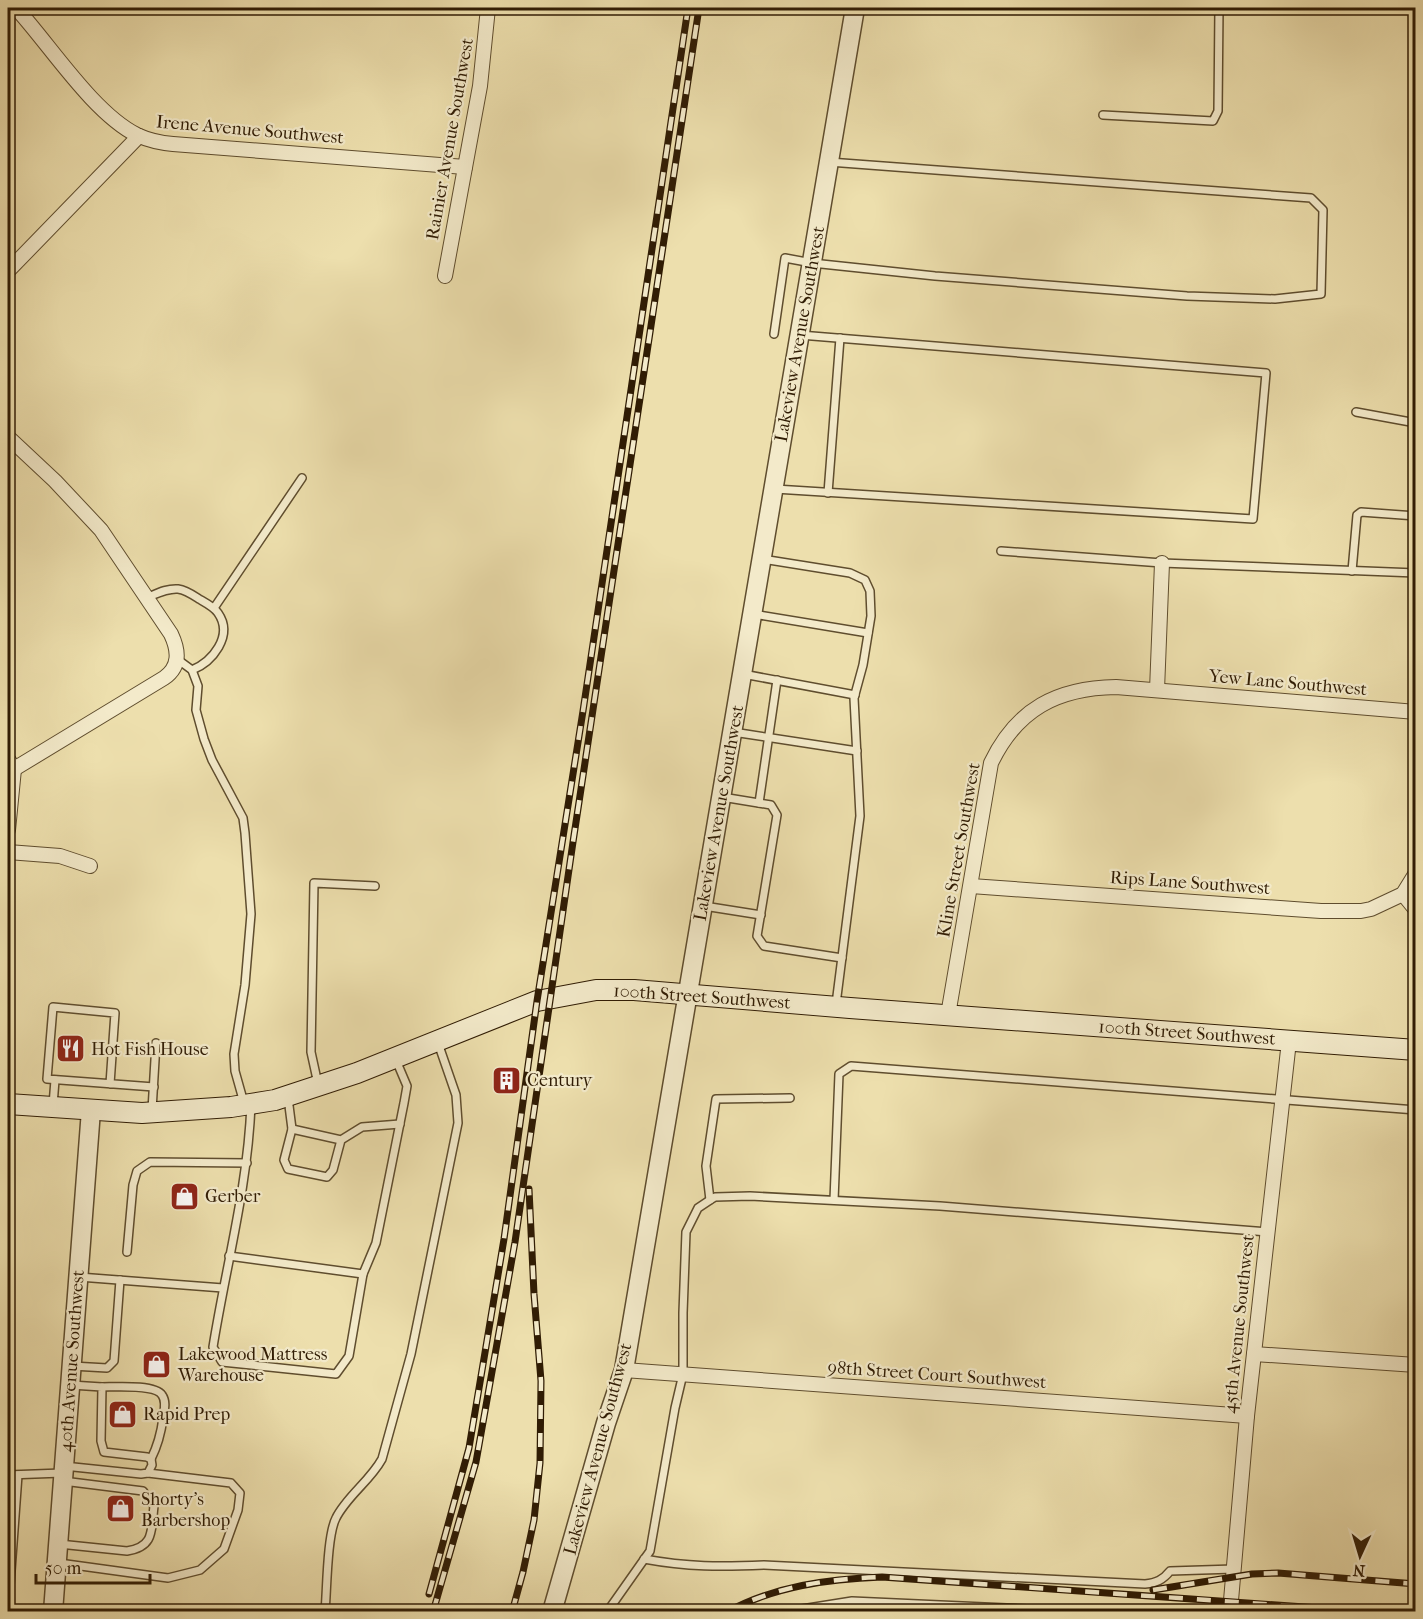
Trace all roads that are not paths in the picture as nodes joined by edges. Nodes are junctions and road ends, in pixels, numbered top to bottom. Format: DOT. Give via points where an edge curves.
graph roads {
  1 [pos="16,8"];
  2 [pos="488,8"];
  3 [pos="855,8"];
  4 [pos="1219,8"];
  5 [pos="1103,115"];
  6 [pos="139,136"];
  7 [pos="829,162"];
  8 [pos="465,167"];
  9 [pos="812,263"];
  10 [pos="8,271"];
  11 [pos="445,276"];
  12 [pos="774,334"];
  13 [pos="800,335"];
  14 [pos="840,338"];
  15 [pos="1356,412"];
  16 [pos="1416,423"];
  17 [pos="8,437"];
  18 [pos="302,478"];
  19 [pos="774,489"];
  20 [pos="828,492"];
  21 [pos="1416,516"];
  22 [pos="1001,551"];
  23 [pos="762,559"];
  24 [pos="1162,563"];
  25 [pos="1352,572"];
  26 [pos="1416,573"];
  27 [pos="146,598"];
  28 [pos="213,608"];
  29 [pos="753,615"];
  30 [pos="868,633"];
  31 [pos="177,659"];
  32 [pos="192,670"];
  33 [pos="743,674"];
  34 [pos="777,680"];
  35 [pos="1157,690"];
  36 [pos="855,695"];
  37 [pos="1416,712"];
  38 [pos="733,732"];
  39 [pos="770,738"];
  40 [pos="857,751"];
  41 [pos="11,764"];
  42 [pos="722,796"];
  43 [pos="759,803"];
  44 [pos="8,830"];
  45 [pos="8,852"];
  46 [pos="90,866"];
  47 [pos="1416,873"];
  48 [pos="375,886"];
  49 [pos="971,886"];
  50 [pos="1403,894"];
  51 [pos="704,906"];
  52 [pos="1416,910"];
  53 [pos="760,915"];
  54 [pos="842,958"];
  55 [pos="689,994"];
  56 [pos="836,1007"];
  57 [pos="948,1015"];
  58 [pos="437,1040"];
  59 [pos="1289,1041"];
  60 [pos="156,1043"];
  61 [pos="1416,1050"];
  62 [pos="395,1057"];
  63 [pos="55,1080"];
  64 [pos="110,1084"];
  65 [pos="154,1087"];
  66 [pos="318,1087"];
  67 [pos="288,1096"];
  68 [pos="790,1098"];
  69 [pos="1282,1100"];
  70 [pos="8,1104"];
  71 [pos="248,1104"];
  72 [pos="53,1108"];
  73 [pos="92,1110"];
  74 [pos="1416,1110"];
  75 [pos="152,1113"];
  76 [pos="400,1124"];
  77 [pos="292,1128"];
  78 [pos="341,1140"];
  79 [pos="247,1162"];
  80 [pos="710,1200"];
  81 [pos="834,1200"];
  82 [pos="1268,1232"];
  83 [pos="127,1252"];
  84 [pos="229,1256"];
  85 [pos="363,1274"];
  86 [pos="79,1277"];
  87 [pos="120,1280"];
  88 [pos="223,1288"];
  89 [pos="1254,1353"];
  90 [pos="1416,1365"];
  91 [pos="72,1366"];
  92 [pos="624,1370"];
  93 [pos="683,1374"];
  94 [pos="70,1385"];
  95 [pos="102,1387"];
  96 [pos="1246,1416"];
  97 [pos="151,1459"];
  98 [pos="64,1473"];
  99 [pos="148,1473"];
  100 [pos="8,1475"];
  101 [pos="18,1475"];
  102 [pos="59,1544"];
  103 [pos="644,1559"];
  104 [pos="57,1562"];
  105 [pos="1234,1569"];
  106 [pos="8,1611"];
  107 [pos="54,1611"];
  108 [pos="98,1611"];
  109 [pos="116,1611"];
  110 [pos="325,1611"];
  111 [pos="552,1611"];
  112 [pos="608,1611"];
  113 [pos="783,1611"];
  114 [pos="1094,1611"];
  115 [pos="1230,1611"];
  1 -- 6 [label="street, Irene Avenue Southwest" via="97,103"];
  2 -- 8 [label="street, Rainier Avenue Southwest" via="480,86"];
  3 -- 7 [label="street, Lakeview Avenue Southwest"];
  4 -- 5 [label="lane" via="1218,111 1213,121"];
  6 -- 8 [label="street, Irene Avenue Southwest" via="173,144"];
  6 -- 10 [label="street"];
  7 -- 9 [label="street, Lakeview Avenue Southwest"];
  7 -- 9 [label="lane" via="1311,198 1323,210 1321,294 1275,299 1187,296"];
  8 -- 11 [label="street, Rainier Avenue Southwest"];
  9 -- 12 [label="lane" via="784,258"];
  9 -- 13 [label="street, Lakeview Avenue Southwest"];
  13 -- 14 [label="lane"];
  13 -- 19 [label="street, Lakeview Avenue Southwest"];
  14 -- 20 [label="lane"];
  14 -- 20 [label="lane" via="1266,373 1252,519"];
  15 -- 16 [label="lane"];
  17 -- 27 [label="street" via="92,520"];
  18 -- 28 [label="lane"];
  19 -- 20 [label="lane"];
  19 -- 23 [label="street, Lakeview Avenue Southwest"];
  21 -- 25 [label="lane" via="1357,514"];
  22 -- 24 [label="lane"];
  23 -- 29 [label="street, Lakeview Avenue Southwest"];
  23 -- 30 [label="lane" via="850,573 865,580 870,591"];
  24 -- 25 [label="lane"];
  24 -- 35 [label="street"];
  25 -- 26 [label="lane"];
  27 -- 28 [label="lane" via="179,589"];
  27 -- 31 [label="street" via="173,639"];
  28 -- 32 [label="lane" via="221,620 221,643 205,663"];
  29 -- 30 [label="lane"];
  29 -- 33 [label="street, Lakeview Avenue Southwest"];
  30 -- 36 [label="lane"];
  31 -- 32 [label="lane"];
  31 -- 41 [label="street" via="164,678"];
  32 -- 71 [label="lane" via="198,686 196,710 204,739 243,818 246,833 251,914 234,1054"];
  33 -- 34 [label="lane"];
  33 -- 38 [label="street, Lakeview Avenue Southwest"];
  34 -- 36 [label="lane"];
  34 -- 39 [label="lane"];
  35 -- 37 [label="street, Yew Lane Southwest"];
  35 -- 49 [label="street, Kline Street Southwest" via="1095,687 1073,691 1041,704 1014,727 991,764"];
  36 -- 40 [label="lane"];
  38 -- 39 [label="lane"];
  38 -- 42 [label="street, Lakeview Avenue Southwest"];
  39 -- 40 [label="lane"];
  39 -- 43 [label="lane"];
  40 -- 54 [label="lane" via="860,816"];
  41 -- 44 [label="street"];
  42 -- 43 [label="lane"];
  42 -- 51 [label="street, Lakeview Avenue Southwest"];
  43 -- 53 [label="lane" via="771,805 777,815"];
  45 -- 46 [label="street" via="60,856"];
  47 -- 50 [label="street"];
  48 -- 66 [label="lane" via="314,884 311,1052"];
  49 -- 50 [label="street, Rips Lane Southwest" via="1321,911 1371,909"];
  49 -- 57 [label="street, Kline Street Southwest"];
  50 -- 52 [label="street"];
  51 -- 53 [label="lane"];
  51 -- 55 [label="street, Lakeview Avenue Southwest"];
  53 -- 54 [label="lane" via="757,936 764,946"];
  54 -- 56 [label="lane"];
  55 -- 56 [label="main road, 100th Street Southwest"];
  55 -- 58 [label="main road, 100th Street Southwest" via="596,990 537,1001"];
  55 -- 92 [label="street, Lakeview Avenue Southwest"];
  56 -- 57 [label="main road, 100th Street Southwest"];
  57 -- 59 [label="main road, 100th Street Southwest"];
  58 -- 62 [label="main road, 100th Street Southwest"];
  58 -- 110 [label="lane" via="456,1095 458,1123 411,1354 377,1470 335,1520"];
  59 -- 61 [label="main road, 100th Street Southwest"];
  59 -- 69 [label="street, 45th Avenue Southwest"];
  60 -- 65 [label="lane"];
  62 -- 66 [label="main road, 100th Street Southwest"];
  62 -- 76 [label="lane" via="407,1086"];
  63 -- 64 [label="lane"];
  63 -- 64 [label="lane" via="47,1079 53,1007 115,1013"];
  63 -- 72 [label="lane"];
  64 -- 65 [label="lane"];
  65 -- 75 [label="lane"];
  66 -- 67 [label="main road, 100th Street Southwest"];
  67 -- 71 [label="main road, 100th Street Southwest"];
  67 -- 77 [label="lane"];
  68 -- 80 [label="lane" via="716,1099 706,1166"];
  69 -- 74 [label="lane"];
  69 -- 81 [label="lane" via="851,1066 839,1074"];
  69 -- 82 [label="street, 45th Avenue Southwest"];
  70 -- 72 [label="main road, 100th Street Southwest"];
  71 -- 75 [label="main road, 100th Street Southwest"];
  71 -- 79 [label="lane"];
  72 -- 73 [label="main road, 100th Street Southwest"];
  73 -- 75 [label="main road, 100th Street Southwest"];
  73 -- 86 [label="street, 40th Avenue Southwest"];
  76 -- 78 [label="lane" via="362,1127"];
  76 -- 85 [label="lane" via="376,1244"];
  77 -- 78 [label="lane"];
  77 -- 78 [label="lane" via="284,1160 288,1169 327,1178"];
  79 -- 83 [label="lane" via="150,1162 136,1171"];
  79 -- 84 [label="lane"];
  80 -- 81 [label="lane" via="750,1196"];
  80 -- 93 [label="lane" via="698,1208 686,1232"];
  81 -- 82 [label="lane"];
  82 -- 89 [label="street, 45th Avenue Southwest"];
  84 -- 85 [label="lane"];
  84 -- 88 [label="lane"];
  85 -- 88 [label="lane" via="349,1356 336,1374 222,1362 213,1347"];
  86 -- 87 [label="lane"];
  86 -- 91 [label="street, 40th Avenue Southwest"];
  87 -- 88 [label="lane"];
  87 -- 91 [label="lane" via="114,1360 107,1368"];
  89 -- 90 [label="street"];
  89 -- 96 [label="street, 45th Avenue Southwest"];
  91 -- 94 [label="street, 40th Avenue Southwest"];
  92 -- 93 [label="street, 98th Street Court Southwest"];
  92 -- 111 [label="street, Lakeview Avenue Southwest"];
  93 -- 96 [label="street, 98th Street Court Southwest"];
  93 -- 103 [label="lane" via="650,1551"];
  94 -- 95 [label="lane"];
  94 -- 98 [label="street, 40th Avenue Southwest"];
  95 -- 97 [label="lane" via="104,1452"];
  95 -- 97 [label="lane" via="143,1387 163,1395 166,1406 160,1441"];
  96 -- 105 [label="street, 45th Avenue Southwest"];
  97 -- 99 [label="lane"];
  98 -- 99 [label="lane"];
  98 -- 101 [label="lane"];
  98 -- 102 [label="street, 40th Avenue Southwest"];
  98 -- 102 [label="lane" via="143,1491 154,1506 150,1538 138,1550"];
  99 -- 104 [label="lane" via="231,1483 240,1492 224,1549 200,1570 168,1578"];
  100 -- 101 [label="lane"];
  101 -- 106 [label="lane"];
  102 -- 104 [label="street, 40th Avenue Southwest"];
  103 -- 105 [label="lane" via="712,1568 764,1565 1144,1584 1156,1583 1170,1571"];
  103 -- 112 [label="lane"];
  104 -- 107 [label="street, 40th Avenue Southwest"];
  105 -- 115 [label="street, 45th Avenue Southwest"];
  107 -- 108 [label="lane"];
  108 -- 109 [label="lane"];
  113 -- 114 [label="lane" via="852,1601"];
}
